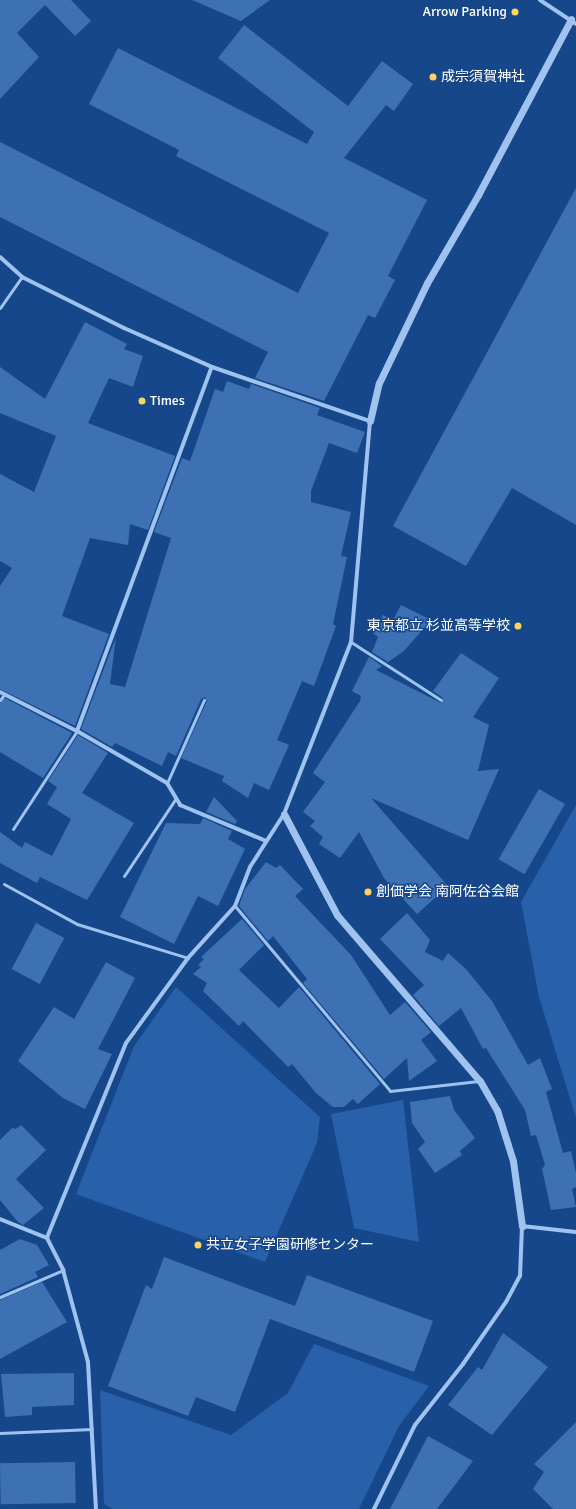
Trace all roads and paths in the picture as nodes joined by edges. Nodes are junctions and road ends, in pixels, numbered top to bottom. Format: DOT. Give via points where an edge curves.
graph roads {
  1 [pos="540,0"];
  2 [pos="574,22"];
  3 [pos="0,257"];
  4 [pos="22,277"];
  5 [pos="0,308"];
  6 [pos="212,367"];
  7 [pos="370,421"];
  8 [pos="352,642"];
  9 [pos="2,694"];
  10 [pos="0,700"];
  11 [pos="204,700"];
  12 [pos="441,700"];
  13 [pos="77,731"];
  14 [pos="167,783"];
  15 [pos="176,798"];
  16 [pos="284,814"];
  17 [pos="13,829"];
  18 [pos="266,840"];
  19 [pos="124,876"];
  20 [pos="4,884"];
  21 [pos="235,906"];
  22 [pos="188,958"];
  23 [pos="480,1081"];
  24 [pos="0,1219"];
  25 [pos="522,1226"];
  26 [pos="576,1232"];
  27 [pos="47,1238"];
  28 [pos="63,1270"];
  29 [pos="0,1297"];
  30 [pos="92,1429"];
  31 [pos="0,1433"];
  32 [pos="96,1509"];
  33 [pos="374,1509"];
  1 -- 2 [label="street"];
  2 -- 7 [label="street" via="427,283 379,383"];
  3 -- 4 [label="street"];
  4 -- 5 [label="lane"];
  4 -- 6 [label="street"];
  6 -- 7 [label="street"];
  6 -- 13 [label="street"];
  7 -- 8 [label="street"];
  8 -- 12 [label="lane"];
  8 -- 16 [label="street"];
  9 -- 10 [label="lane"];
  9 -- 13 [label="street"];
  11 -- 14 [label="lane"];
  13 -- 14 [label="street"];
  13 -- 17 [label="lane"];
  14 -- 15 [label="street"];
  15 -- 18 [label="street" via="180,805"];
  15 -- 19 [label="lane"];
  16 -- 18 [label="street"];
  16 -- 23 [label="street" via="337,915"];
  18 -- 21 [label="street" via="250,867"];
  20 -- 22 [label="lane" via="77,924"];
  21 -- 22 [label="street"];
  21 -- 23 [label="lane" via="390,1091"];
  22 -- 27 [label="street" via="126,1043"];
  23 -- 25 [label="street" via="497,1110 513,1161"];
  24 -- 27 [label="street"];
  25 -- 26 [label="street"];
  25 -- 33 [label="street" via="520,1276 463,1364 415,1425"];
  27 -- 28 [label="street"];
  28 -- 29 [label="lane"];
  28 -- 30 [label="street" via="88,1362"];
  30 -- 31 [label="lane"];
  30 -- 32 [label="street"];
}
